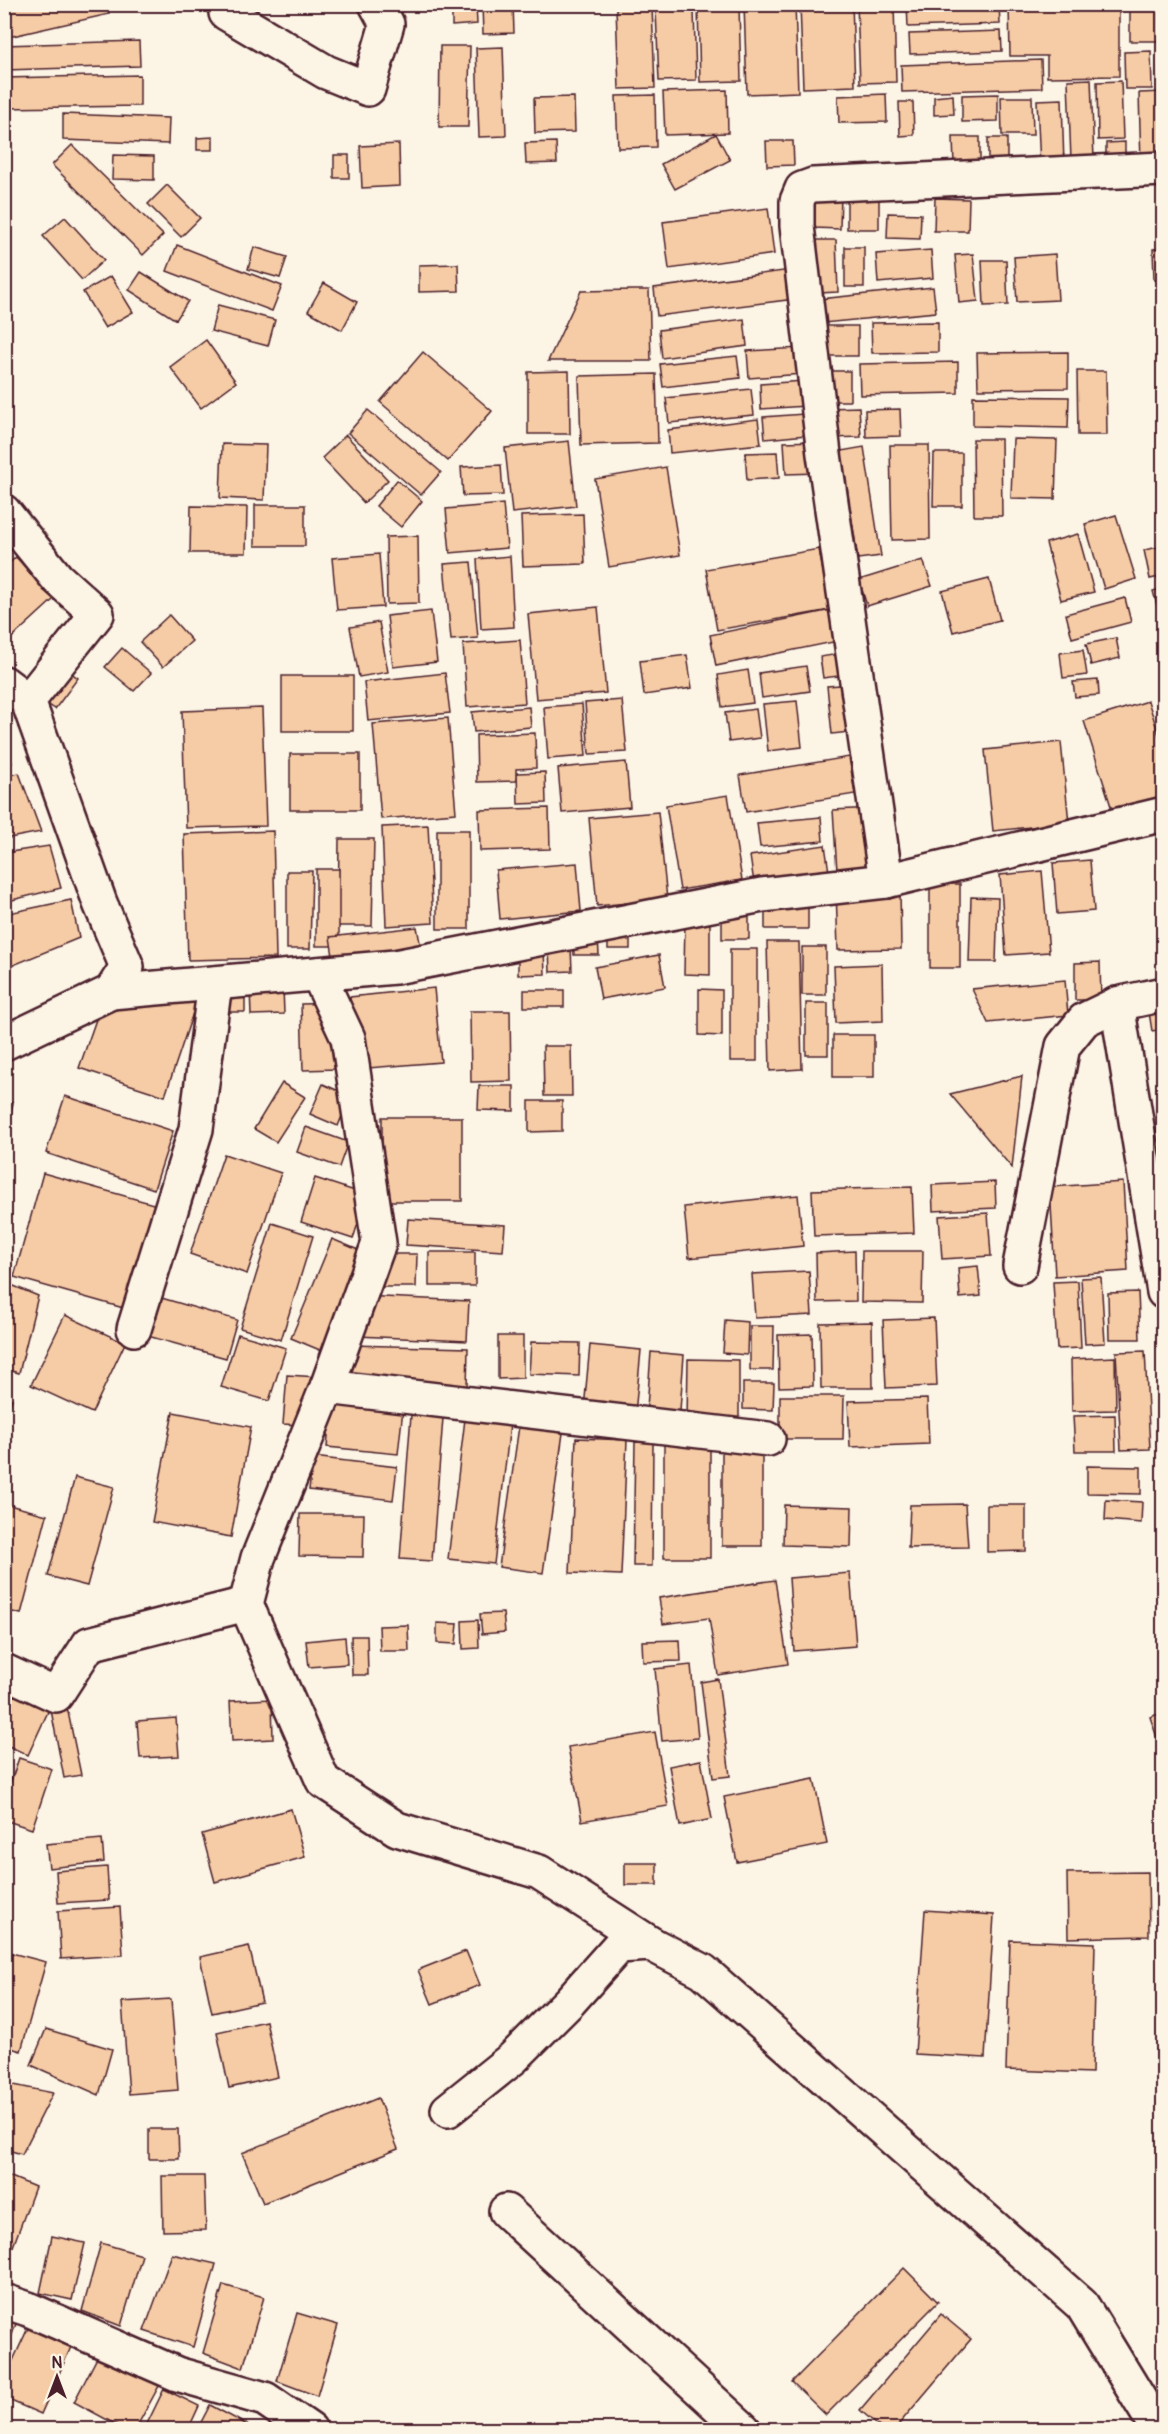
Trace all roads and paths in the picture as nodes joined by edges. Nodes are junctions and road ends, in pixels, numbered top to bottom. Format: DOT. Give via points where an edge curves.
graph roads {
  1 [pos="227,4"];
  2 [pos="376,4"];
  3 [pos="1164,170"];
  4 [pos="4,512"];
  5 [pos="16,692"];
  6 [pos="1164,814"];
  7 [pos="886,881"];
  8 [pos="318,974"];
  9 [pos="215,983"];
  10 [pos="111,992"];
  11 [pos="1164,994"];
  12 [pos="1117,1004"];
  13 [pos="4,1043"];
  14 [pos="1020,1266"];
  15 [pos="1164,1292"];
  16 [pos="134,1329"];
  17 [pos="327,1387"];
  18 [pos="768,1439"];
  19 [pos="246,1604"];
  20 [pos="4,1671"];
  21 [pos="651,1944"];
  22 [pos="448,2110"];
  23 [pos="506,2211"];
  24 [pos="4,2301"];
  25 [pos="310,2430"];
  26 [pos="744,2430"];
  27 [pos="1162,2430"];
  1 -- 2 [label="street" via="226,13 326,72 368,88 387,24"];
  3 -- 7 [label="street" via="813,185 802,189 796,201 824,454"];
  4 -- 5 [label="street" via="57,578 97,614"];
  5 -- 10 [label="street" via="128,967"];
  6 -- 7 [label="street"];
  7 -- 8 [label="street" via="762,895 395,967"];
  8 -- 9 [label="street"];
  8 -- 17 [label="street" via="348,1038 379,1243"];
  9 -- 10 [label="street"];
  9 -- 16 [label="street" via="196,1129"];
  10 -- 13 [label="street"];
  11 -- 12 [label="street"];
  12 -- 14 [label="street" via="1084,1020 1063,1046"];
  12 -- 15 [label="street"];
  17 -- 18 [label="street"];
  17 -- 19 [label="street" via="258,1558"];
  19 -- 20 [label="street" via="89,1644 56,1695"];
  19 -- 21 [label="street" via="323,1781 397,1829 539,1872"];
  21 -- 22 [label="street" via="619,1946 513,2058"];
  21 -- 27 [label="street" via="703,1971 1082,2305"];
  23 -- 26 [label="street"];
  24 -- 25 [label="street" via="177,2374 265,2399"];
}
